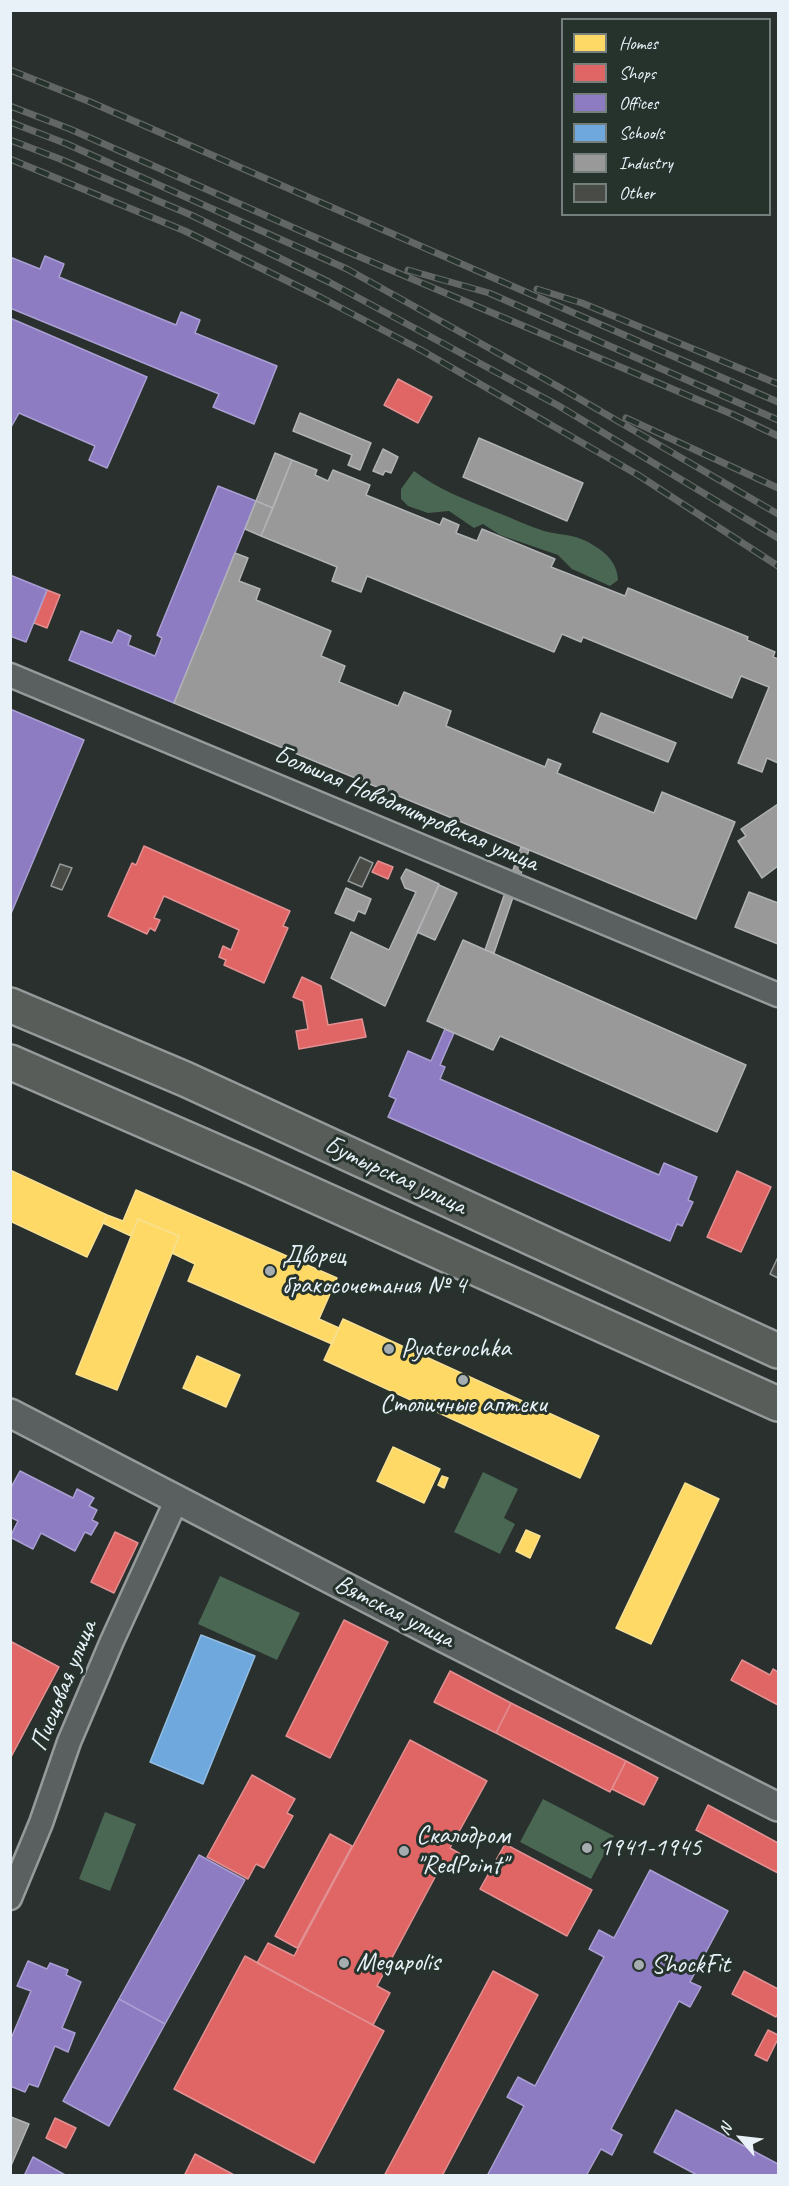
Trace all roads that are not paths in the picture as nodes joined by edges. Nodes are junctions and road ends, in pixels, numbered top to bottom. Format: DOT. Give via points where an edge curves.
graph roads {
  1 [pos="10,675"];
  2 [pos="778,995"];
  3 [pos="10,1005"];
  4 [pos="10,1062"];
  5 [pos="778,1351"];
  6 [pos="778,1404"];
  7 [pos="10,1413"];
  8 [pos="177,1499"];
  9 [pos="778,1807"];
  10 [pos="10,1898"];
  1 -- 2 [label="street, Большая Новодмитровская улица"];
  3 -- 5 [label="main road, Бутырская улица" via="184,1079"];
  4 -- 6 [label="main road, Бутырская улица"];
  7 -- 8 [label="street, Вятская улица"];
  8 -- 9 [label="street, Вятская улица"];
  8 -- 10 [label="street, Писцовая улица" via="69,1742"];
}
